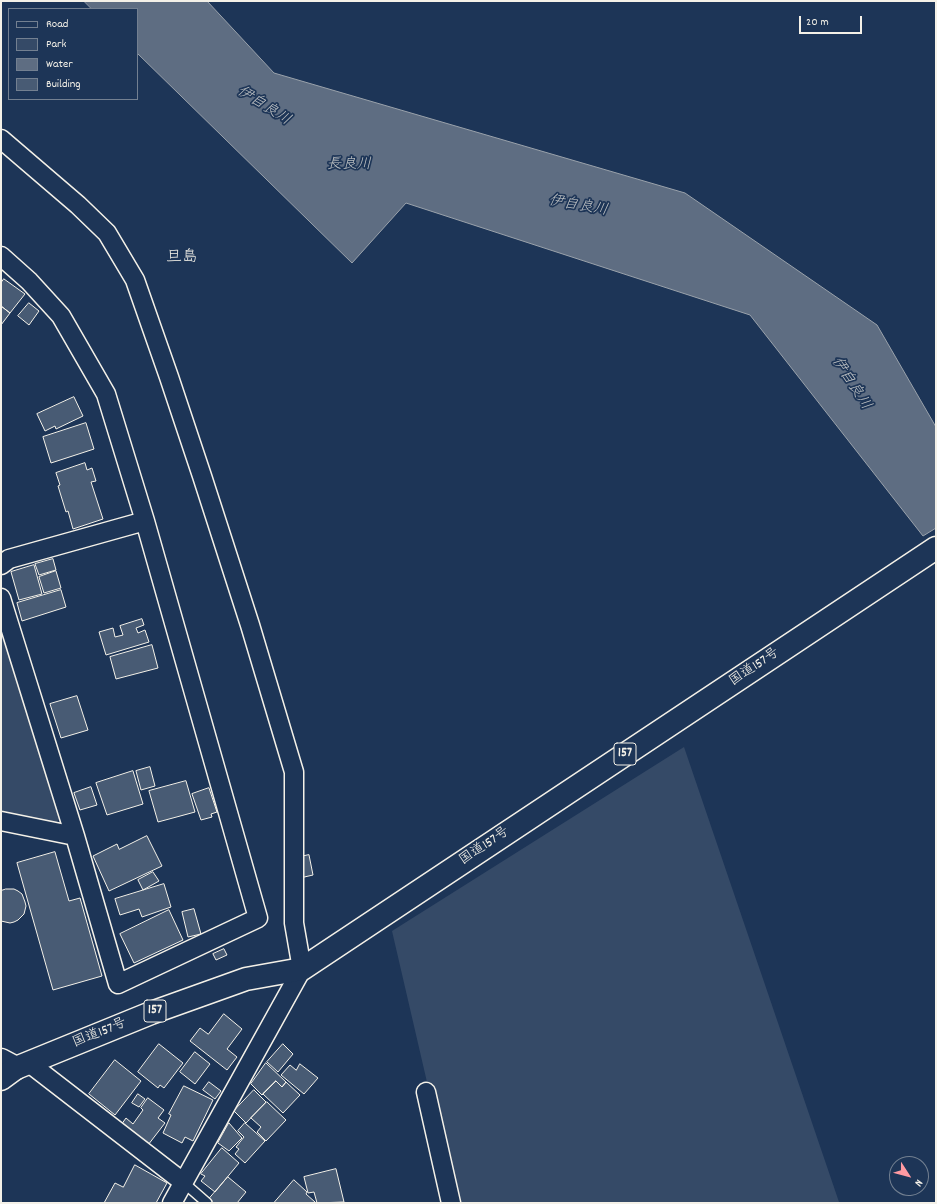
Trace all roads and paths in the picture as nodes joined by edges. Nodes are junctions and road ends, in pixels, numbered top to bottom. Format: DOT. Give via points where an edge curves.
graph roads {
  1 [pos="1,139"];
  2 [pos="1,256"];
  3 [pos="145,521"];
  4 [pos="936,548"];
  5 [pos="1,565"];
  6 [pos="1,598"];
  7 [pos="1,821"];
  8 [pos="75,836"];
  9 [pos="308,964"];
  10 [pos="12,1067"];
  11 [pos="426,1092"];
  12 [pos="183,1182"];
  13 [pos="172,1203"];
  14 [pos="207,1203"];
  15 [pos="451,1203"];
  1 -- 9 [label="street" via="107,233 135,280 238,588 294,772 294,923"];
  2 -- 3 [label="street" via="29,281 61,316 106,394"];
  3 -- 5 [label="street" via="9,559"];
  3 -- 8 [label="street" via="258,918 118,984"];
  4 -- 9 [label="highway, 国道157号 / 157"];
  6 -- 8 [label="street"];
  7 -- 8 [label="street"];
  9 -- 10 [label="highway, 国道157号 / 157" via="246,979"];
  9 -- 12 [label="street"];
  10 -- 12 [label="street"];
  11 -- 15 [label="street"];
  12 -- 13 [label="street"];
  12 -- 14 [label="lane"];
}
